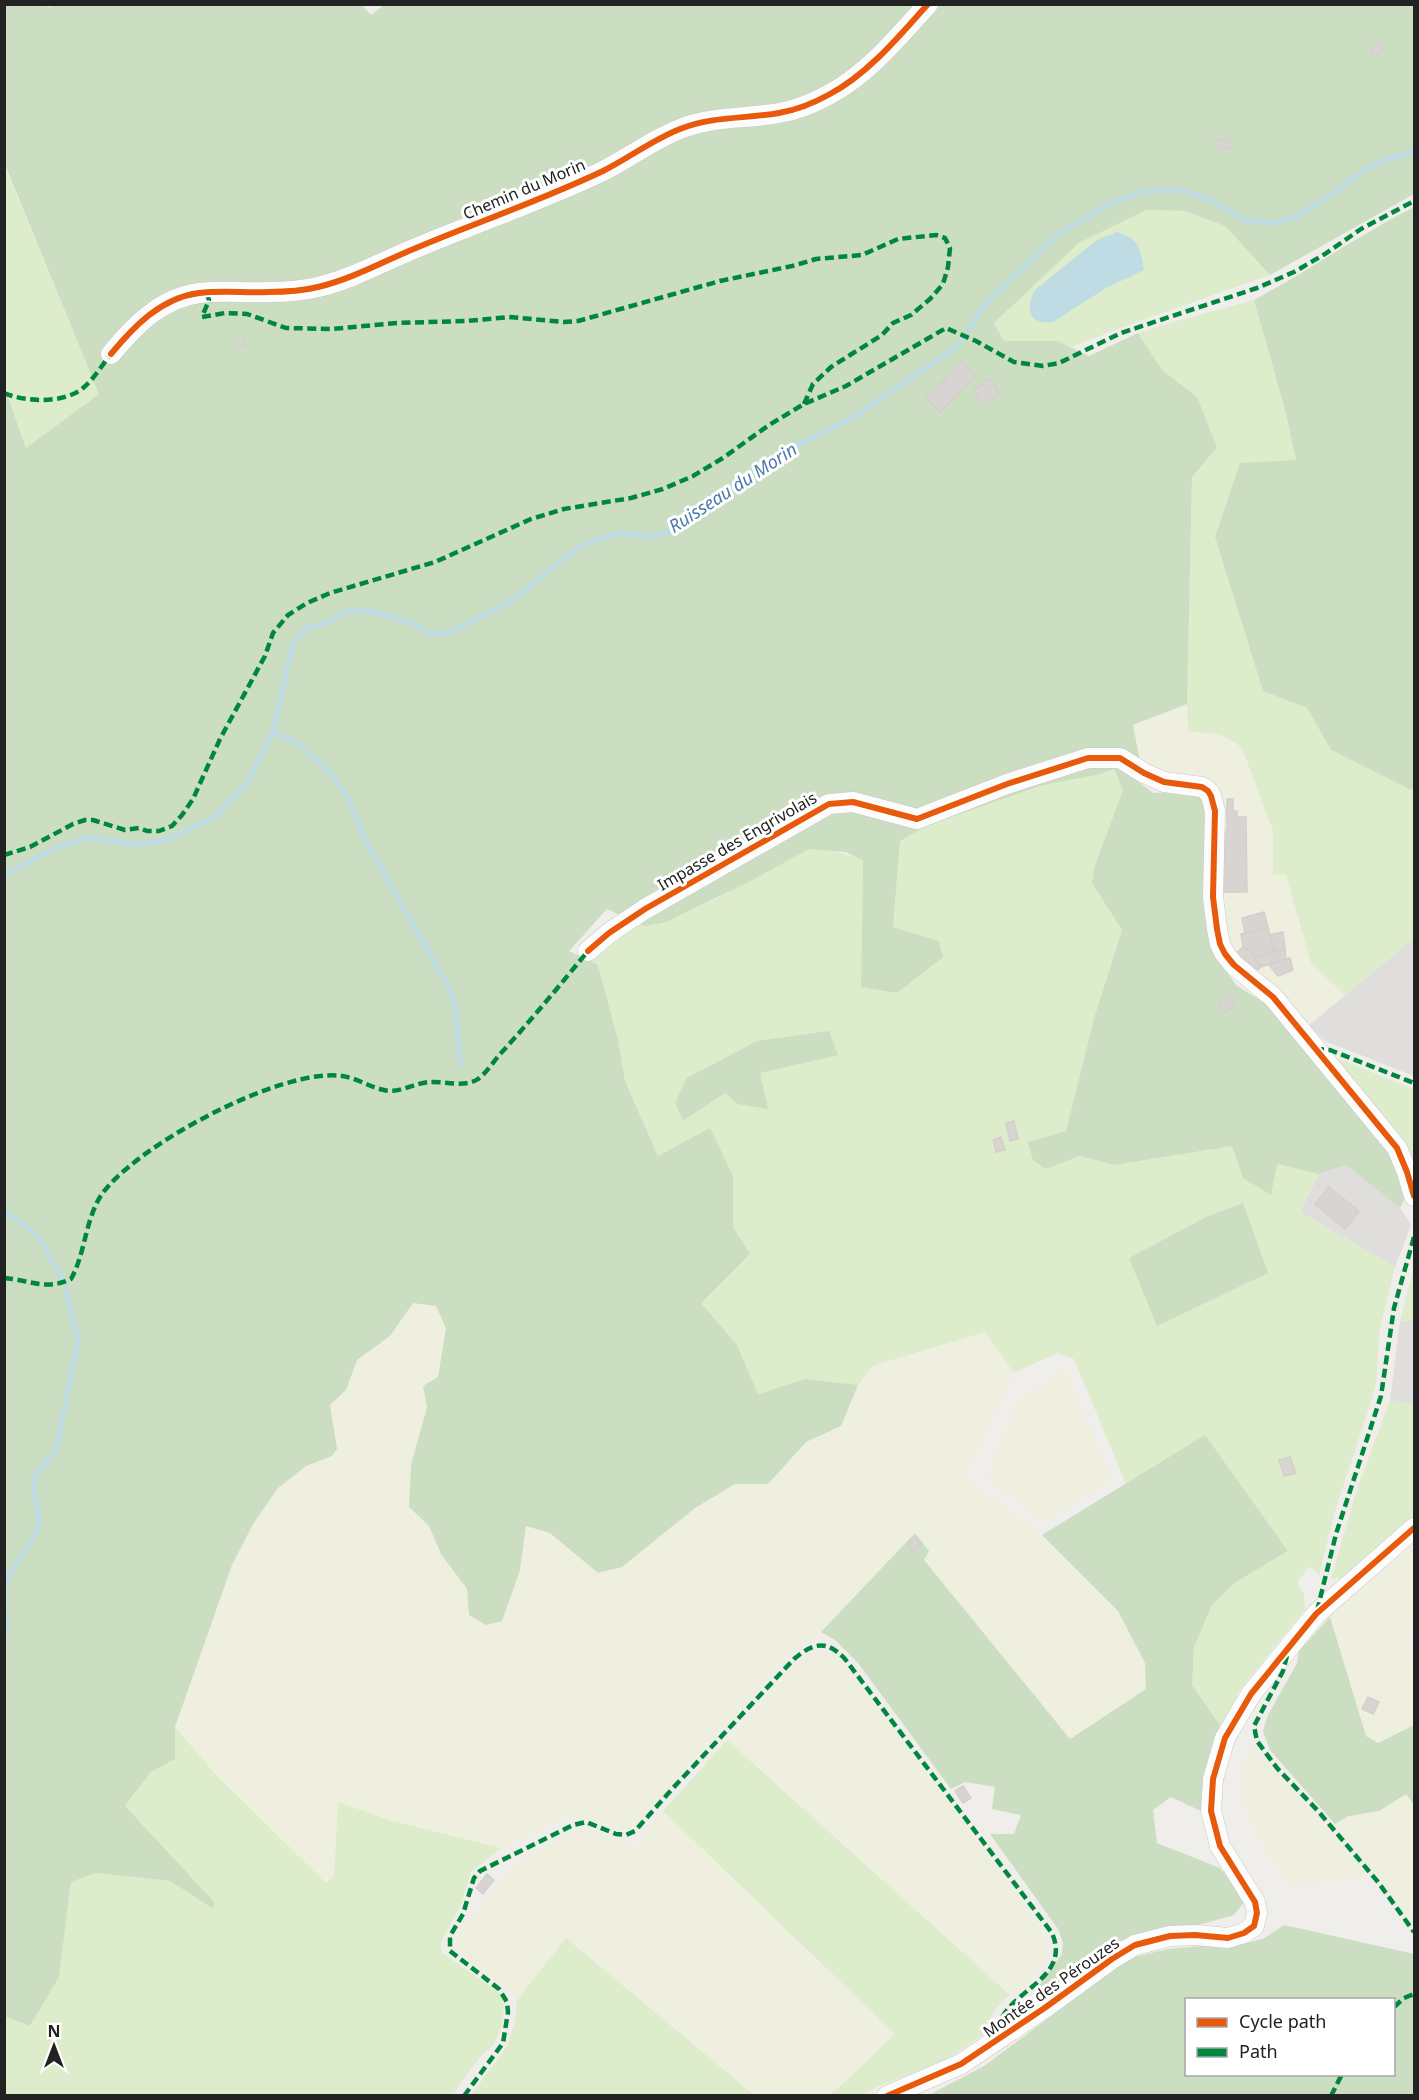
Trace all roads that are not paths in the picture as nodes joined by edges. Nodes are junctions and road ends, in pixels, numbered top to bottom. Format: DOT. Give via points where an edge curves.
graph roads {
  1 [pos="928,4"];
  2 [pos="111,354"];
  3 [pos="588,951"];
  4 [pos="1414,1196"];
  5 [pos="1414,1528"];
  6 [pos="887,2096"];
  1 -- 2 [label="street, Chemin du Morin" via="875,61 832,93 801,108 699,122 584,180 318,287 278,292 206,292 181,298 146,316"];
  3 -- 4 [label="street, Impasse des Engrivolais" via="645,909 829,804 853,802 916,819 1088,758 1120,758 1164,782 1208,791 1215,811 1213,897 1225,954 1273,997 1397,1148"];
  5 -- 6 [label="street, Montée des Pérouzes" via="1316,1614 1251,1694 1225,1738 1213,1779 1211,1811 1220,1846 1255,1902 1254,1926 1228,1938 1170,1936 1135,1946 961,2064"];
}
